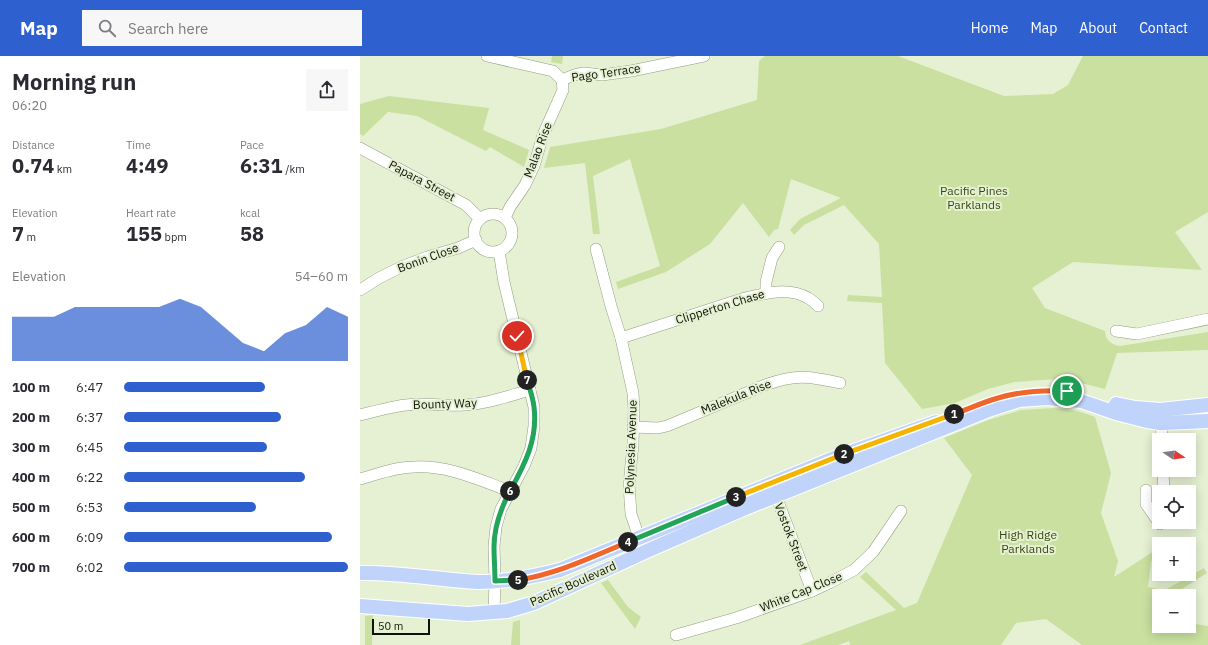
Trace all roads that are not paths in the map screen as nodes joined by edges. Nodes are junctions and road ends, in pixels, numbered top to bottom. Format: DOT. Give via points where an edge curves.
graph roads {
  1 [pos="487,56"];
  2 [pos="704,56"];
  3 [pos="562,80"];
  4 [pos="360,148"];
  5 [pos="505,218"];
  6 [pos="480,219"];
  7 [pos="476,240"];
  8 [pos="780,247"];
  9 [pos="596,249"];
  10 [pos="499,251"];
  11 [pos="360,290"];
  12 [pos="766,293"];
  13 [pos="818,306"];
  14 [pos="1208,319"];
  15 [pos="1116,331"];
  16 [pos="621,338"];
  17 [pos="840,383"];
  18 [pos="530,390"];
  19 [pos="1208,405"];
  20 [pos="360,415"];
  21 [pos="1160,416"];
  22 [pos="1208,421"];
  23 [pos="633,428"];
  24 [pos="1161,433"];
  25 [pos="360,479"];
  26 [pos="773,489"];
  27 [pos="1146,490"];
  28 [pos="510,491"];
  29 [pos="1152,508"];
  30 [pos="901,511"];
  31 [pos="639,538"];
  32 [pos="644,552"];
  33 [pos="360,573"];
  34 [pos="495,581"];
  35 [pos="812,591"];
  36 [pos="360,606"];
  37 [pos="494,612"];
  38 [pos="676,635"];
  1 -- 3 [label="street, Pago Terrace" via="553,72"];
  2 -- 3 [label="street, Pago Terrace" via="631,71 602,75 584,73"];
  3 -- 5 [label="street, Malao Rise" via="563,90 543,135 534,166"];
  4 -- 6 [label="street, Papara Street" via="466,205"];
  5 -- 6 [label="street" via="499,214 492,214"];
  5 -- 10 [label="street" via="510,223 512,236 505,248"];
  6 -- 7 [label="street" via="474,234"];
  7 -- 10 [label="street" via="485,250"];
  7 -- 11 [label="street, Bonin Close" via="401,267"];
  8 -- 12 [label="street" via="772,258"];
  9 -- 16 [label="street, Polynesia Avenue"];
  10 -- 18 [label="street"];
  12 -- 13 [label="street, Clipperton Chase" via="794,293 807,297"];
  12 -- 16 [label="street, Clipperton Chase"];
  14 -- 15 [label="street" via="1137,334"];
  16 -- 23 [label="street, Polynesia Avenue" via="633,393"];
  17 -- 23 [label="street, Malekula Rise" via="813,377 782,379 667,426"];
  18 -- 20 [label="street, Bounty Way" via="487,402 463,405 420,404"];
  18 -- 28 [label="street" via="534,408 531,448"];
  19 -- 21 [label="main road, Pacific Boulevard"];
  21 -- 22 [label="main road, Pacific Boulevard"];
  21 -- 24 [label="street"];
  21 -- 26 [label="main road, Pacific Boulevard" via="1147,421 1081,402 1047,398 1019,400"];
  21 -- 26 [label="main road, Pacific Boulevard" via="1084,394 1067,391 1031,391 999,398 837,456"];
  23 -- 31 [label="street, Polynesia Avenue" via="629,484 632,514"];
  25 -- 28 [label="street" via="387,471 432,467"];
  26 -- 31 [label="main road"];
  26 -- 32 [label="main road, Pacific Boulevard"];
  26 -- 35 [label="street, Vostok Street"];
  27 -- 29 [label="street" via="1146,504"];
  28 -- 34 [label="street" via="496,527"];
  30 -- 35 [label="street, White Cap Close" via="873,552 854,570"];
  31 -- 32 [label="street, Polynesia Avenue"];
  31 -- 34 [label="main road" via="560,570 530,578"];
  32 -- 37 [label="main road, Pacific Boulevard" via="534,603"];
  33 -- 34 [label="main road"];
  34 -- 37 [label="street"];
  35 -- 38 [label="street, White Cap Close" via="736,618"];
  36 -- 37 [label="main road, Pacific Boulevard" via="468,614"];
}
